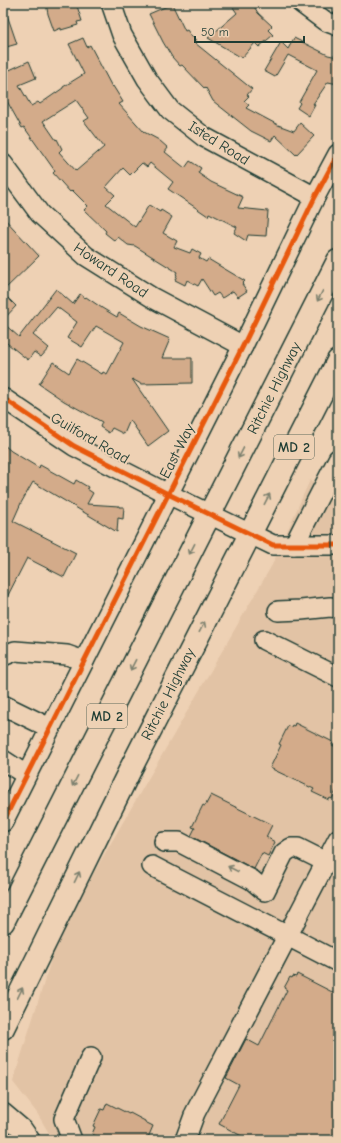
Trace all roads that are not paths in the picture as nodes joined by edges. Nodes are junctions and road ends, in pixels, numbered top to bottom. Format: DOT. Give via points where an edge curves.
graph roads {
  1 [pos="111,3"];
  2 [pos="301,3"];
  3 [pos="338,26"];
  4 [pos="338,154"];
  5 [pos="3,164"];
  6 [pos="315,197"];
  7 [pos="338,261"];
  8 [pos="243,346"];
  9 [pos="338,361"];
  10 [pos="3,398"];
  11 [pos="338,459"];
  12 [pos="168,494"];
  13 [pos="210,514"];
  14 [pos="250,533"];
  15 [pos="338,545"];
  16 [pos="294,546"];
  17 [pos="338,608"];
  18 [pos="278,611"];
  19 [pos="264,640"];
  20 [pos="3,656"];
  21 [pos="84,661"];
  22 [pos="338,677"];
  23 [pos="3,705"];
  24 [pos="50,728"];
  25 [pos="3,760"];
  26 [pos="26,775"];
  27 [pos="3,822"];
  28 [pos="338,839"];
  29 [pos="164,842"];
  30 [pos="326,862"];
  31 [pos="152,866"];
  32 [pos="3,922"];
  33 [pos="288,937"];
  34 [pos="338,962"];
  35 [pos="3,1028"];
  36 [pos="92,1057"];
  37 [pos="4,1115"];
  38 [pos="30,1140"];
  39 [pos="72,1140"];
  40 [pos="185,1140"];
  1 -- 6 [label="street, Isted Road" via="122,35 147,79 170,110 204,138"];
  2 -- 3 [label="street" via="325,21"];
  4 -- 6 [label="street, East Way"];
  5 -- 8 [label="street, Howard Road" via="40,214 86,256 153,298"];
  6 -- 8 [label="street, East Way"];
  7 -- 13 [label="main road, Ritchie Highway / MD 2, one-way"];
  8 -- 12 [label="street, East Way"];
  14 -- 9 [label="main road, Ritchie Highway / MD 2, one-way"];
  10 -- 12 [label="street, Guilford Road" via="74,446"];
  11 -- 16 [label="street"];
  12 -- 13 [label="street, Guilford Road"];
  12 -- 21 [label="street, East Way"];
  13 -- 14 [label="street, Guilford Road"];
  13 -- 32 [label="main road, Ritchie Highway / MD 2, one-way"];
  14 -- 16 [label="street, Guilford Road" via="273,545"];
  35 -- 14 [label="main road, Ritchie Highway / MD 2, one-way"];
  15 -- 16 [label="street, Guilford Road"];
  17 -- 18 [label="street"];
  19 -- 22 [label="street"];
  20 -- 21 [label="street" via="15,651 68,655"];
  21 -- 24 [label="street, East Way"];
  23 -- 24 [label="street"];
  24 -- 26 [label="street, East Way"];
  25 -- 26 [label="street"];
  26 -- 27 [label="street, East Way"];
  28 -- 30 [label="street"];
  30 -- 29 [label="street, one-way" via="298,848 290,848 284,853 265,891 252,880 179,842"];
  30 -- 33 [label="street"];
  31 -- 33 [label="street"];
  33 -- 34 [label="street"];
  33 -- 40 [label="street" via="195,1113"];
  36 -- 39 [label="street" via="64,1119"];
  37 -- 38 [label="street" via="23,1130"];
}
